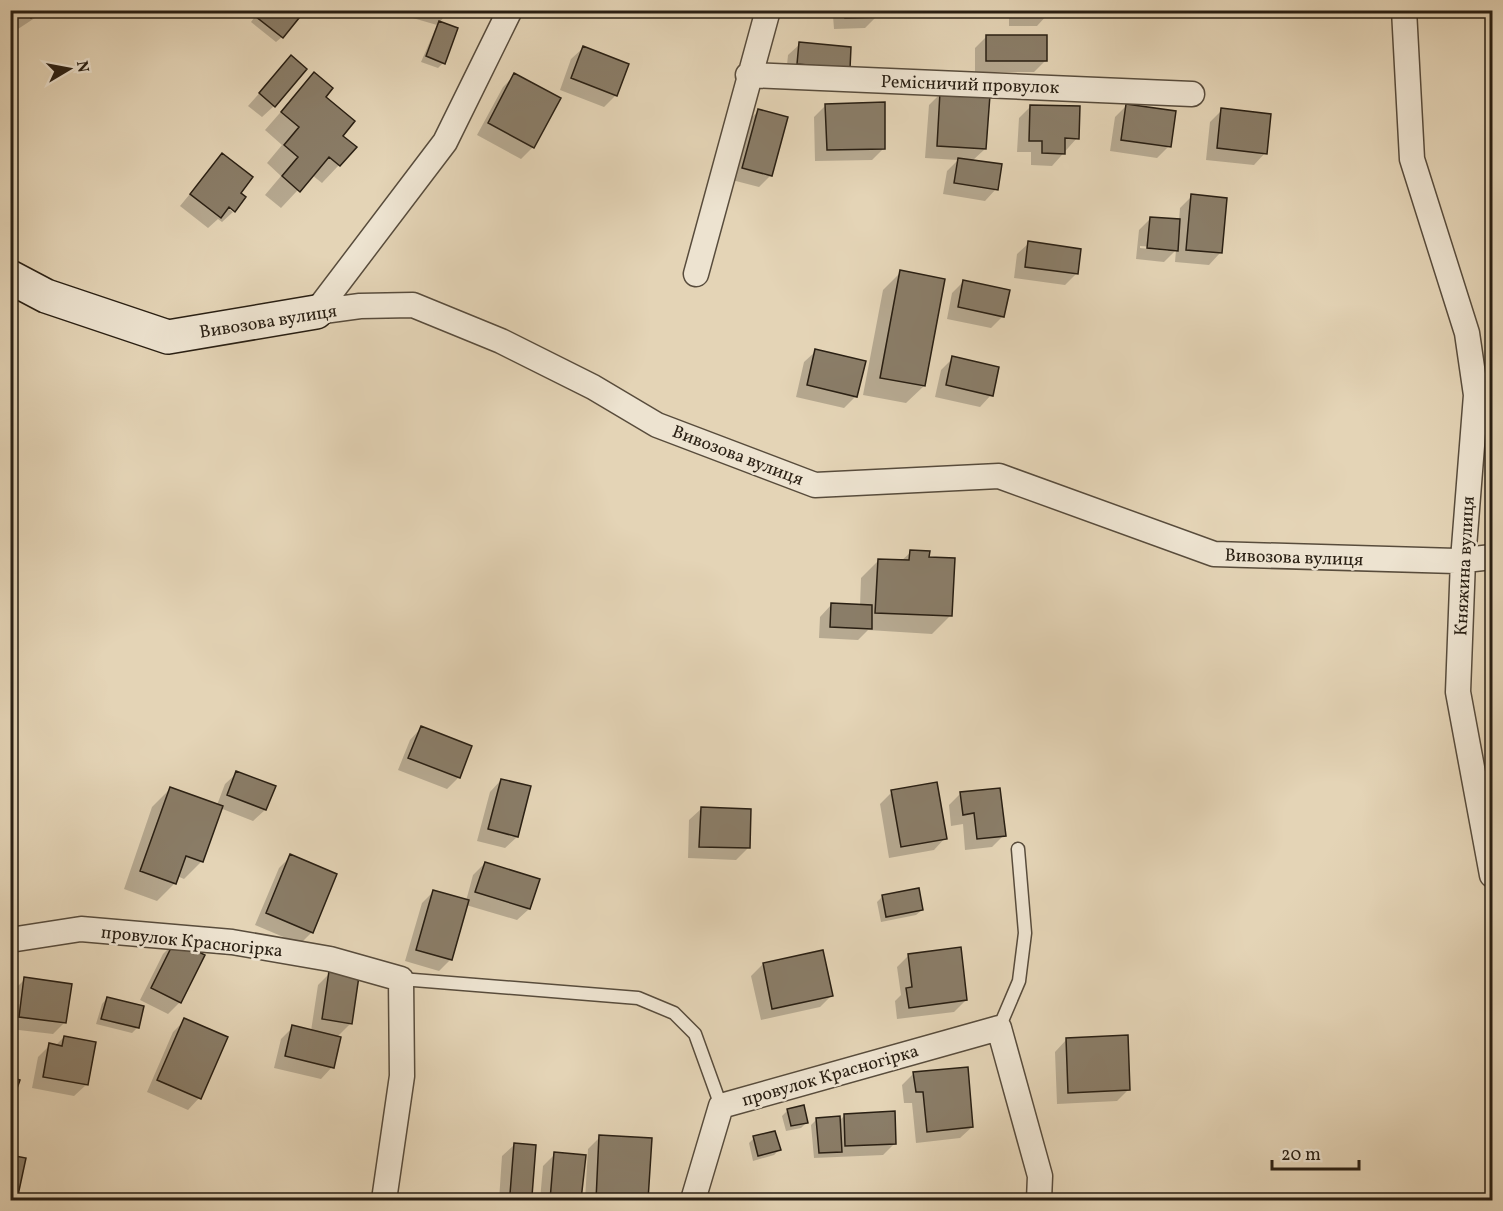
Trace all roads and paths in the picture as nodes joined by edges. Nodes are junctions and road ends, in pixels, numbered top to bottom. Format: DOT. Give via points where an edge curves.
graph roads {
  1 [pos="510,10"];
  2 [pos="768,10"];
  3 [pos="1404,10"];
  4 [pos="748,75"];
  5 [pos="1192,94"];
  6 [pos="696,274"];
  7 [pos="10,277"];
  8 [pos="316,312"];
  9 [pos="1492,557"];
  10 [pos="1463,560"];
  11 [pos="1018,849"];
  12 [pos="1492,875"];
  13 [pos="10,940"];
  14 [pos="401,980"];
  15 [pos="999,1028"];
  16 [pos="721,1106"];
  17 [pos="384,1200"];
  18 [pos="693,1200"];
  19 [pos="1039,1200"];
  1 -- 8 [label="street" via="445,142"];
  2 -- 4 [label="street"];
  3 -- 10 [label="street, Княжина вулиця" via="1412,159 1467,333 1476,395"];
  4 -- 5 [label="street, Ремісничий провулок"];
  4 -- 6 [label="street"];
  7 -- 8 [label="street, Вивозова вулиця" via="46,296 168,337"];
  8 -- 10 [label="street, Вивозова вулиця" via="413,305 501,341 657,424 815,485 999,477 1214,554"];
  9 -- 10 [label="street, Вивозова вулиця"];
  10 -- 12 [label="street, Княжина вулиця" via="1458,692"];
  11 -- 15 [label="lane" via="1025,933 1019,981"];
  13 -- 14 [label="street, провулок Красногірка" via="81,929 232,942 330,959"];
  14 -- 16 [label="lane" via="638,998 674,1013 695,1034"];
  14 -- 17 [label="street" via="402,1076"];
  15 -- 16 [label="street, провулок Красногірка"];
  15 -- 19 [label="street" via="1040,1176"];
  16 -- 18 [label="street, провулок Красногірка"];
}
